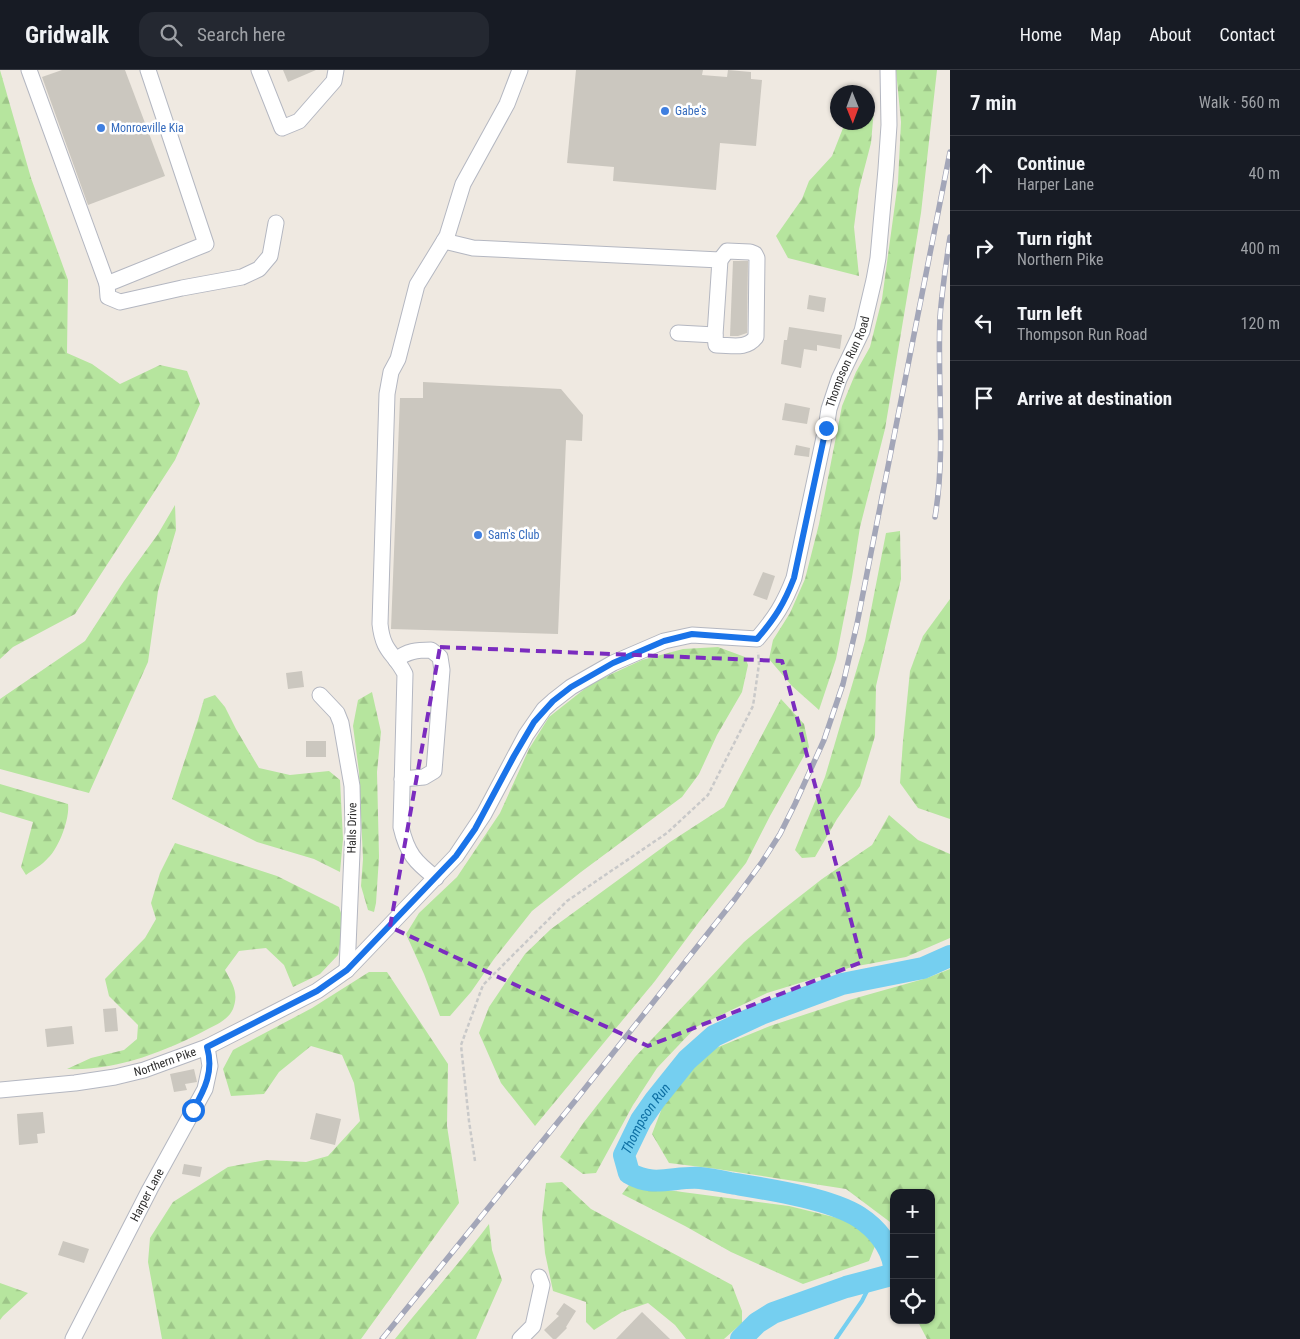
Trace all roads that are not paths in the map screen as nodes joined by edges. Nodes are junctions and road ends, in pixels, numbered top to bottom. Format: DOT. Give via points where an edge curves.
graph roads {
  1 [pos="29,70"];
  2 [pos="148,70"];
  3 [pos="259,70"];
  4 [pos="336,70"];
  5 [pos="520,70"];
  6 [pos="888,70"];
  7 [pos="276,223"];
  8 [pos="444,241"];
  9 [pos="720,260"];
  10 [pos="106,284"];
  11 [pos="678,333"];
  12 [pos="715,335"];
  13 [pos="757,639"];
  14 [pos="396,660"];
  15 [pos="320,694"];
  16 [pos="402,779"];
  17 [pos="436,878"];
  18 [pos="347,970"];
  19 [pos="207,1047"];
  20 [pos="0,1090"];
  21 [pos="540,1277"];
  22 [pos="73,1339"];
  23 [pos="520,1339"];
  1 -- 10 [label="street"];
  2 -- 10 [label="street" via="206,244"];
  3 -- 4 [label="street" via="282,128 299,121 334,82"];
  5 -- 8 [label="street" via="507,104 463,184"];
  6 -- 13 [label="street, Thompson Run Road" via="886,169 878,258 869,306 862,331 833,392 794,578 778,613"];
  7 -- 10 [label="street" via="270,256 259,269 242,277 120,302 108,297"];
  8 -- 9 [label="street" via="473,248"];
  8 -- 14 [label="street" via="416,285 387,394 380,624 384,645"];
  9 -- 12 [label="street"];
  9 -- 12 [label="street" via="727,251 750,252 757,258 756,337 745,346 716,344"];
  11 -- 12 [label="street"];
  13 -- 17 [label="street, Northern Pike" via="692,634 664,641 613,663 571,687 534,722 475,829"];
  14 -- 16 [label="street" via="405,674"];
  14 -- 16 [label="street" via="404,653 431,650 440,657 442,670 434,771 424,777"];
  15 -- 18 [label="street, Halls Drive" via="337,713 341,723 352,786"];
  16 -- 17 [label="street" via="401,827 404,842 418,864"];
  17 -- 18 [label="street, Northern Pike"];
  18 -- 19 [label="street, Northern Pike" via="317,991"];
  19 -- 20 [label="street, Northern Pike" via="115,1078"];
  19 -- 22 [label="street, Harper Lane" via="210,1066 205,1089"];
  21 -- 23 [label="street" via="542,1285 534,1326"];
}
